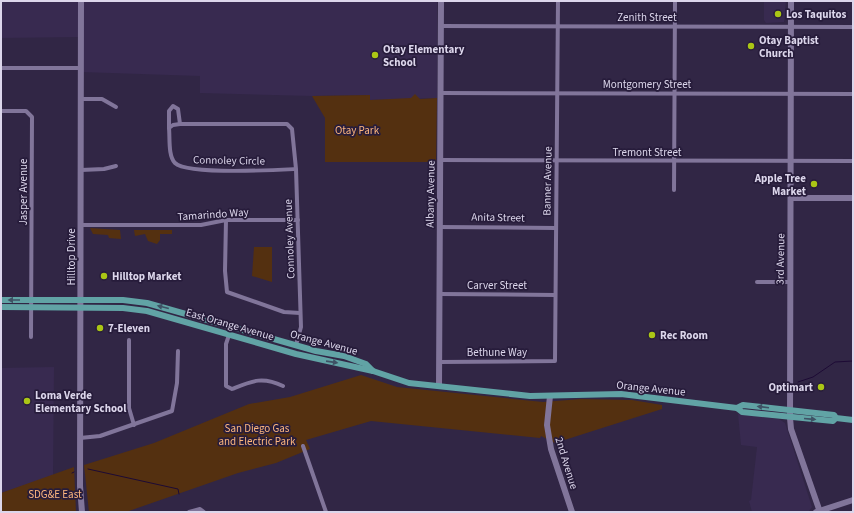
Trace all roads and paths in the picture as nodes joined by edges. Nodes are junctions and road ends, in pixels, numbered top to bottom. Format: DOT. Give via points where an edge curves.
graph roads {
  1 [pos="81,1"];
  2 [pos="441,1"];
  3 [pos="558,1"];
  4 [pos="675,1"];
  5 [pos="791,1"];
  6 [pos="441,26"];
  7 [pos="558,26"];
  8 [pos="675,26"];
  9 [pos="791,27"];
  10 [pos="853,27"];
  11 [pos="1,68"];
  12 [pos="81,68"];
  13 [pos="441,93"];
  14 [pos="558,93"];
  15 [pos="674,93"];
  16 [pos="791,94"];
  17 [pos="853,94"];
  18 [pos="81,99"];
  19 [pos="116,107"];
  20 [pos="1,111"];
  21 [pos="180,124"];
  22 [pos="169,128"];
  23 [pos="440,160"];
  24 [pos="556,161"];
  25 [pos="674,161"];
  26 [pos="791,161"];
  27 [pos="853,161"];
  28 [pos="116,166"];
  29 [pos="81,170"];
  30 [pos="296,170"];
  31 [pos="674,190"];
  32 [pos="791,198"];
  33 [pos="853,198"];
  34 [pos="226,220"];
  35 [pos="298,220"];
  36 [pos="81,225"];
  37 [pos="440,227"];
  38 [pos="556,228"];
  39 [pos="757,282"];
  40 [pos="790,282"];
  41 [pos="439,294"];
  42 [pos="556,295"];
  43 [pos="80,299"];
  44 [pos="1,300"];
  45 [pos="31,300"];
  46 [pos="1,308"];
  47 [pos="31,308"];
  48 [pos="80,308"];
  49 [pos="300,313"];
  50 [pos="232,326"];
  51 [pos="229,334"];
  52 [pos="31,338"];
  53 [pos="129,340"];
  54 [pos="296,345"];
  55 [pos="178,351"];
  56 [pos="294,354"];
  57 [pos="555,361"];
  58 [pos="439,362"];
  59 [pos="373,371"];
  60 [pos="283,386"];
  61 [pos="439,386"];
  62 [pos="550,396"];
  63 [pos="737,408"];
  64 [pos="790,411"];
  65 [pos="790,418"];
  66 [pos="836,418"];
  67 [pos="853,420"];
  68 [pos="134,424"];
  69 [pos="80,438"];
  70 [pos="303,446"];
  71 [pos="853,500"];
  72 [pos="82,512"];
  73 [pos="189,512"];
  74 [pos="204,512"];
  75 [pos="326,512"];
  76 [pos="572,512"];
  77 [pos="818,512"];
  1 -- 12 [label="main road, Hilltop Drive"];
  2 -- 6 [label="main road, Albany Avenue"];
  3 -- 7 [label="street, Banner Avenue"];
  4 -- 8 [label="street"];
  5 -- 9 [label="main road, 3rd Avenue"];
  6 -- 7 [label="street, Zenith Street"];
  6 -- 13 [label="main road, Albany Avenue"];
  7 -- 8 [label="street, Zenith Street"];
  7 -- 14 [label="street, Banner Avenue"];
  8 -- 9 [label="street, Zenith Street"];
  8 -- 15 [label="street"];
  9 -- 10 [label="street, Zenith Street"];
  9 -- 16 [label="main road, 3rd Avenue"];
  11 -- 12 [label="street"];
  12 -- 18 [label="main road, Hilltop Drive"];
  13 -- 14 [label="street, Montgomery Street"];
  13 -- 23 [label="main road, Albany Avenue"];
  14 -- 15 [label="street, Montgomery Street"];
  14 -- 24 [label="street, Banner Avenue"];
  15 -- 16 [label="street, Montgomery Street"];
  15 -- 25 [label="street"];
  16 -- 17 [label="street, Montgomery Street"];
  16 -- 26 [label="main road, 3rd Avenue"];
  18 -- 19 [label="street" via="102,99"];
  18 -- 29 [label="main road, Hilltop Drive"];
  20 -- 45 [label="street, Jasper Avenue" via="26,111 32,117"];
  21 -- 22 [label="street"];
  21 -- 22 [label="street, Connoley Circle" via="178,109 173,106 169,111"];
  21 -- 30 [label="street, Connoley Avenue" via="286,124 292,132"];
  22 -- 30 [label="street, Connoley Circle" via="171,158 178,165 198,170"];
  23 -- 24 [label="street, Tremont Street"];
  23 -- 37 [label="main road, Albany Avenue"];
  24 -- 25 [label="street, Tremont Street"];
  24 -- 38 [label="street, Banner Avenue"];
  25 -- 26 [label="street, Tremont Street"];
  25 -- 31 [label="street"];
  26 -- 27 [label="street, Tremont Street"];
  26 -- 32 [label="main road, 3rd Avenue"];
  28 -- 29 [label="street" via="104,170"];
  29 -- 36 [label="main road, Hilltop Drive"];
  30 -- 35 [label="street, Connoley Avenue"];
  32 -- 33 [label="main road"];
  32 -- 40 [label="main road, 3rd Avenue"];
  34 -- 35 [label="street, Tamarindo Way"];
  34 -- 36 [label="street, Tamarindo Way" via="201,226"];
  34 -- 49 [label="street" via="225,286 228,292 284,312"];
  35 -- 49 [label="street, Connoley Avenue"];
  36 -- 43 [label="main road, Hilltop Drive"];
  37 -- 38 [label="street, Anita Street"];
  37 -- 41 [label="main road, Albany Avenue"];
  38 -- 42 [label="street, Banner Avenue"];
  39 -- 40 [label="street"];
  40 -- 64 [label="main road, 3rd Avenue"];
  41 -- 42 [label="street, Carver Street"];
  41 -- 58 [label="main road, Albany Avenue"];
  42 -- 57 [label="street, Banner Avenue"];
  43 -- 45 [label="main road, Orange Avenue"];
  43 -- 48 [label="main road, Hilltop Drive"];
  50 -- 43 [label="main road, Orange Avenue, one-way" via="147,303"];
  45 -- 44 [label="main road, Orange Avenue, one-way"];
  45 -- 47 [label="street, Jasper Avenue"];
  46 -- 47 [label="main road"];
  47 -- 48 [label="main road"];
  47 -- 52 [label="street, Jasper Avenue"];
  48 -- 51 [label="main road, East Orange Avenue" via="147,311"];
  48 -- 69 [label="main road, Hilltop Drive"];
  49 -- 54 [label="street, Connoley Avenue" via="301,327"];
  50 -- 51 [label="street"];
  50 -- 54 [label="main road, Orange Avenue"];
  51 -- 56 [label="main road, East Orange Avenue"];
  51 -- 60 [label="street" via="226,344 225,384 228,389 256,380 274,381"];
  53 -- 68 [label="street" via="128,408"];
  54 -- 56 [label="main road"];
  54 -- 59 [label="main road, Orange Avenue" via="344,356 366,364"];
  55 -- 68 [label="street" via="177,383 172,411"];
  56 -- 59 [label="main road, East Orange Avenue, one-way"];
  57 -- 58 [label="street, Bethune Way"];
  58 -- 61 [label="main road, Albany Avenue"];
  59 -- 61 [label="main road, Orange Avenue" via="409,383"];
  61 -- 62 [label="main road, Orange Avenue" via="508,395"];
  62 -- 63 [label="main road, Orange Avenue" via="580,393 621,394"];
  62 -- 76 [label="main road, 2nd Avenue" via="547,425 551,449"];
  64 -- 63 [label="main road, Orange Avenue, one-way" via="743,405"];
  63 -- 65 [label="main road, Orange Avenue" via="742,412"];
  64 -- 65 [label="main road, 3rd Avenue"];
  64 -- 66 [label="main road, Orange Avenue" via="834,415"];
  65 -- 66 [label="main road, Orange Avenue, one-way" via="832,421"];
  65 -- 77 [label="main road, 3rd Avenue"];
  66 -- 67 [label="main road, Orange Avenue"];
  68 -- 69 [label="street" via="100,436"];
  69 -- 72 [label="main road, Hilltop Drive"];
  70 -- 75 [label="street"];
  71 -- 77 [label="main road"];
  73 -- 74 [label="street" via="200,509"];
}
